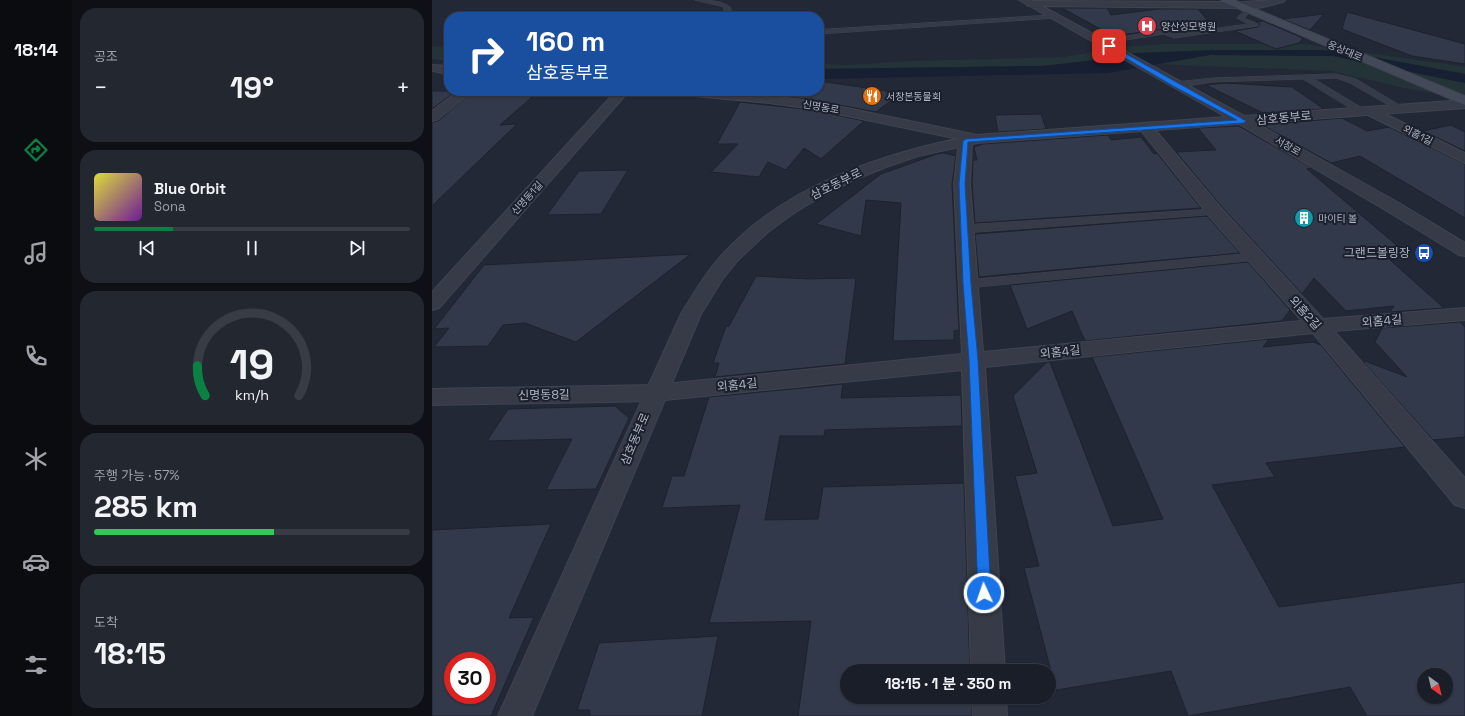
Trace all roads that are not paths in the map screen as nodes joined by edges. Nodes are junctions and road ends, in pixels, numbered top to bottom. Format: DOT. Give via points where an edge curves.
graph roads {
  1 [pos="698,0"];
  2 [pos="1226,0"];
  3 [pos="1280,0"];
  4 [pos="1028,2"];
  5 [pos="1238,5"];
  6 [pos="1249,5"];
  7 [pos="1260,5"];
  8 [pos="728,12"];
  9 [pos="1054,17"];
  10 [pos="824,32"];
  11 [pos="1340,37"];
  12 [pos="1104,44"];
  13 [pos="1390,57"];
  14 [pos="1411,66"];
  15 [pos="432,68"];
  16 [pos="444,69"];
  17 [pos="1305,77"];
  18 [pos="1172,83"];
  19 [pos="459,96"];
  20 [pos="619,96"];
  21 [pos="744,96"];
  22 [pos="1199,97"];
  23 [pos="1461,100"];
  24 [pos="1402,108"];
  25 [pos="1366,111"];
  26 [pos="432,117"];
  27 [pos="1244,121"];
  28 [pos="1151,128"];
  29 [pos="934,138"];
  30 [pos="971,140"];
  31 [pos="1465,159"];
  32 [pos="1215,212"];
  33 [pos="964,229"];
  34 [pos="1465,251"];
  35 [pos="1254,256"];
  36 [pos="967,284"];
  37 [pos="432,304"];
  38 [pos="1465,314"];
  39 [pos="1318,326"];
  40 [pos="973,360"];
  41 [pos="655,393"];
  42 [pos="432,397"];
  43 [pos="1465,497"];
  44 [pos="988,664"];
  45 [pos="989,704"];
  46 [pos="515,716"];
  47 [pos="990,716"];
  1 -- 8 [label="lane" via="725,5"];
  2 -- 5 [label="main road, 웅상대로"];
  3 -- 7 [label="street"];
  4 -- 5 [label="street"];
  4 -- 9 [label="street, 서창로"];
  5 -- 6 [label="main road, 웅상대로"];
  5 -- 7 [label="street"];
  6 -- 7 [label="main road, 웅상대로"];
  6 -- 12 [label="lane" via="1240,18 1256,25 1174,36 1165,32"];
  6 -- 23 [label="main road, 웅상대로" via="1351,53"];
  7 -- 11 [label="main road, 웅상대로"];
  9 -- 10 [label="lane"];
  9 -- 12 [label="street, 서창로"];
  12 -- 18 [label="street, 서창로"];
  13 -- 14 [label="main road"];
  15 -- 16 [label="street"];
  17 -- 18 [label="lane"];
  17 -- 24 [label="lane" via="1336,76 1353,80"];
  17 -- 25 [label="lane"];
  18 -- 22 [label="street, 서창로"];
  19 -- 26 [label="street"];
  20 -- 37 [label="street, 신명동1길"];
  21 -- 29 [label="street, 신명동로" via="813,105"];
  22 -- 27 [label="street, 서창로"];
  22 -- 28 [label="street" via="1199,107 1194,113"];
  23 -- 24 [label="street, 삼호동부로"];
  24 -- 25 [label="street, 삼호동부로"];
  25 -- 27 [label="street, 삼호동부로"];
  25 -- 31 [label="street, 외홈1길"];
  27 -- 28 [label="street, 삼호동부로"];
  27 -- 34 [label="street, 서창로" via="1393,206"];
  28 -- 30 [label="street, 삼호동부로"];
  28 -- 32 [label="street, 외홈2길"];
  29 -- 30 [label="street, 삼호동부로"];
  29 -- 41 [label="street, 삼호동부로" via="822,190 767,225 737,250 712,278 691,314"];
  30 -- 33 [label="street" via="962,184"];
  32 -- 33 [label="lane"];
  32 -- 35 [label="street, 외홈2길"];
  33 -- 36 [label="street"];
  35 -- 36 [label="lane"];
  35 -- 39 [label="street, 외홈2길"];
  36 -- 40 [label="street"];
  38 -- 39 [label="street, 외홈4길"];
  39 -- 40 [label="street, 외홈4길"];
  39 -- 43 [label="street, 외홈2길"];
  40 -- 41 [label="street, 외홈4길"];
  40 -- 44 [label="street"];
  41 -- 42 [label="street, 신명동8길"];
  41 -- 46 [label="street, 삼호동부로"];
  45 -- 47 [label="street"];
}
